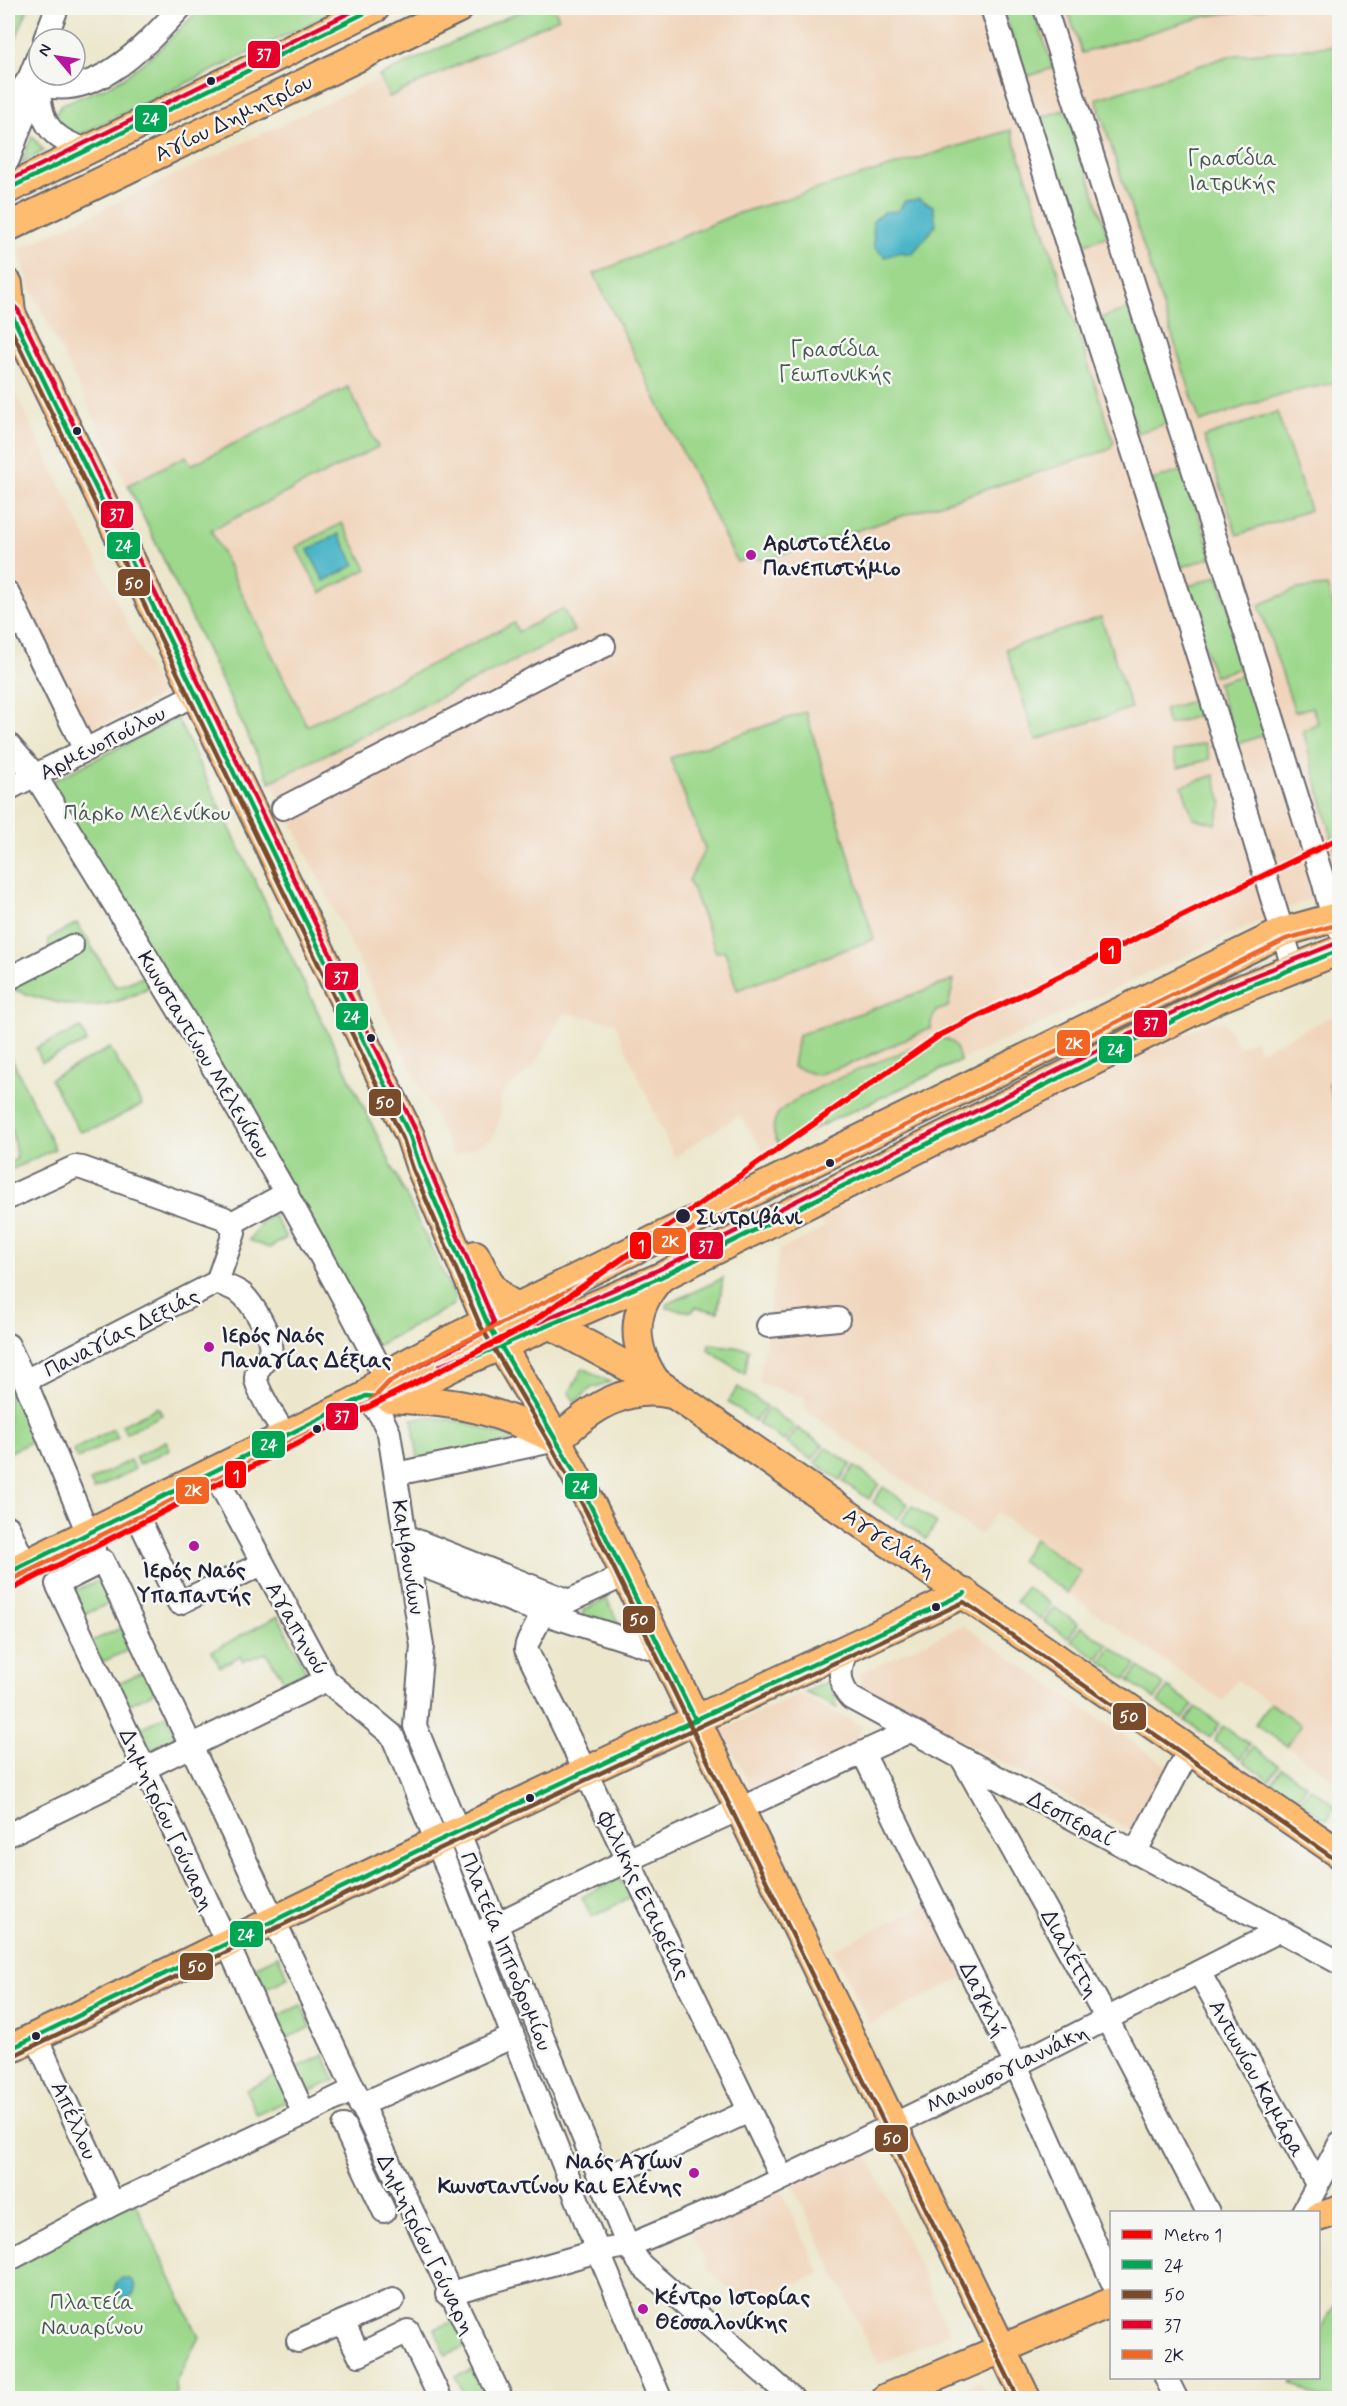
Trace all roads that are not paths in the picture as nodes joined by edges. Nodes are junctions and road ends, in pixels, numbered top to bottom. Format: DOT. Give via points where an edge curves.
graph roads {
  1 [pos="57,8"];
  2 [pos="180,8"];
  3 [pos="375,8"];
  4 [pos="459,8"];
  5 [pos="992,8"];
  6 [pos="1045,8"];
  7 [pos="50,27"];
  8 [pos="87,80"];
  9 [pos="29,87"];
  10 [pos="32,87"];
  11 [pos="36,87"];
  12 [pos="8,111"];
  13 [pos="86,149"];
  14 [pos="8,160"];
  15 [pos="8,189"];
  16 [pos="13,226"];
  17 [pos="8,284"];
  18 [pos="9,311"];
  19 [pos="8,593"];
  20 [pos="604,646"];
  21 [pos="196,694"];
  22 [pos="8,744"];
  23 [pos="85,750"];
  24 [pos="35,775"];
  25 [pos="8,789"];
  26 [pos="283,808"];
  27 [pos="1337,922"];
  28 [pos="1282,932"];
  29 [pos="72,946"];
  30 [pos="1340,950"];
  31 [pos="1293,967"];
  32 [pos="8,979"];
  33 [pos="410,1136"];
  34 [pos="287,1193"];
  35 [pos="8,1198"];
  36 [pos="231,1233"];
  37 [pos="661,1277"];
  38 [pos="217,1282"];
  39 [pos="520,1308"];
  40 [pos="838,1319"];
  41 [pos="487,1322"];
  42 [pos="553,1326"];
  43 [pos="768,1326"];
  44 [pos="8,1345"];
  45 [pos="501,1348"];
  46 [pos="25,1381"];
  47 [pos="666,1389"];
  48 [pos="380,1390"];
  49 [pos="286,1437"];
  50 [pos="557,1440"];
  51 [pos="214,1473"];
  52 [pos="396,1474"];
  53 [pos="135,1511"];
  54 [pos="8,1527"];
  55 [pos="87,1534"];
  56 [pos="407,1537"];
  57 [pos="411,1561"];
  58 [pos="100,1563"];
  59 [pos="262,1564"];
  60 [pos="16,1569"];
  61 [pos="625,1575"];
  62 [pos="965,1593"];
  63 [pos="569,1601"];
  64 [pos="543,1613"];
  65 [pos="848,1649"];
  66 [pos="662,1651"];
  67 [pos="326,1680"];
  68 [pos="696,1721"];
  69 [pos="415,1726"];
  70 [pos="910,1731"];
  71 [pos="392,1735"];
  72 [pos="190,1746"];
  73 [pos="1189,1750"];
  74 [pos="863,1753"];
  75 [pos="963,1760"];
  76 [pos="145,1769"];
  77 [pos="585,1773"];
  78 [pos="739,1810"];
  79 [pos="8,1835"];
  80 [pos="448,1837"];
  81 [pos="1135,1853"];
  82 [pos="1340,1854"];
  83 [pos="630,1859"];
  84 [pos="274,1922"];
  85 [pos="496,1924"];
  86 [pos="1279,1930"];
  87 [pos="473,1935"];
  88 [pos="228,1945"];
  89 [pos="1340,1963"];
  90 [pos="1199,1972"];
  91 [pos="1107,2019"];
  92 [pos="36,2037"];
  93 [pos="513,2037"];
  94 [pos="8,2050"];
  95 [pos="1016,2065"];
  96 [pos="357,2098"];
  97 [pos="749,2111"];
  98 [pos="304,2114"];
  99 [pos="893,2125"];
  100 [pos="344,2126"];
  101 [pos="1340,2143"];
  102 [pos="782,2178"];
  103 [pos="601,2181"];
  104 [pos="1317,2184"];
  105 [pos="113,2204"];
  106 [pos="1340,2210"];
  107 [pos="384,2211"];
  108 [pos="1207,2211"];
  109 [pos="1303,2211"];
  110 [pos="1320,2216"];
  111 [pos="628,2246"];
  112 [pos="598,2251"];
  113 [pos="8,2260"];
  114 [pos="1110,2276"];
  115 [pos="449,2294"];
  116 [pos="393,2300"];
  117 [pos="1110,2303"];
  118 [pos="343,2322"];
  119 [pos="298,2341"];
  120 [pos="1002,2349"];
  121 [pos="1166,2379"];
  122 [pos="440,2398"];
  123 [pos="501,2398"];
  124 [pos="660,2398"];
  125 [pos="792,2398"];
  126 [pos="886,2398"];
  127 [pos="1026,2398"];
  128 [pos="1176,2398"];
  1 -- 7 [label="street"];
  2 -- 8 [label="street" via="140,50 105,74"];
  3 -- 13 [label="main road, Αγίου Δημητρίου"];
  4 -- 16 [label="main road, Αγίου Δημητρίου"];
  5 -- 28 [label="street" via="1208,684"];
  6 -- 27 [label="street"];
  9 -- 12 [label="street"];
  10 -- 14 [label="street"];
  11 -- 13 [label="street" via="49,128 60,138"];
  13 -- 15 [label="main road, Αγίου Δημητρίου"];
  17 -- 18 [label="main road"];
  18 -- 21 [label="main road"];
  19 -- 23 [label="street"];
  20 -- 26 [label="street"];
  21 -- 23 [label="street, Αρμενοπούλου"];
  21 -- 33 [label="main road"];
  22 -- 24 [label="street, Κωνσταντίνου Μελενίκου"];
  23 -- 24 [label="street, Αρμενοπούλου"];
  24 -- 25 [label="street, Αρμενοπούλου"];
  24 -- 34 [label="street, Κωνσταντίνου Μελενίκου"];
  27 -- 28 [label="main road"];
  28 -- 31 [label="street"];
  28 -- 39 [label="main road"];
  29 -- 32 [label="street"];
  30 -- 31 [label="main road"];
  31 -- 37 [label="main road" via="1219,998"];
  33 -- 39 [label="main road, Αγγελάκη" via="430,1160 491,1286"];
  33 -- 41 [label="main road"];
  34 -- 36 [label="street"];
  34 -- 48 [label="street, Κωνσταντίνου Μελενίκου"];
  35 -- 36 [label="street" via="75,1167 85,1168 225,1219"];
  36 -- 38 [label="street, Παναγίας Δεξιάς"];
  37 -- 42 [label="main road"];
  37 -- 47 [label="main road" via="644,1300 637,1329 642,1358"];
  38 -- 46 [label="street, Παναγίας Δεξιάς"];
  38 -- 49 [label="street, Παναγίας Δεξιάς" via="246,1298 270,1340 270,1352 258,1369 256,1380"];
  39 -- 41 [label="main road"];
  39 -- 42 [label="main road, Αγγελάκη"];
  40 -- 43 [label="street"];
  41 -- 45 [label="main road"];
  41 -- 48 [label="main road"];
  42 -- 45 [label="main road"];
  42 -- 47 [label="main road, Αγγελάκη"];
  44 -- 46 [label="street, Δημητρίου Γούναρη"];
  45 -- 48 [label="main road"];
  45 -- 50 [label="main road"];
  46 -- 55 [label="street, Δημητρίου Γούναρη"];
  47 -- 50 [label="main road" via="611,1400 585,1415"];
  47 -- 62 [label="main road, Αγγελάκη"];
  48 -- 49 [label="main road"];
  48 -- 50 [label="main road" via="480,1409"];
  48 -- 52 [label="street, Καμβουνίων" via="381,1416 389,1433"];
  49 -- 51 [label="main road"];
  50 -- 52 [label="street"];
  50 -- 61 [label="main road"];
  51 -- 53 [label="main road"];
  51 -- 59 [label="street, Αγαπηνού"];
  52 -- 56 [label="street, Καμβουνίων"];
  53 -- 55 [label="main road"];
  53 -- 59 [label="street, Αγαπηνού" via="179,1603"];
  54 -- 60 [label="street"];
  55 -- 58 [label="street, Δημητρίου Γούναρη"];
  55 -- 60 [label="main road"];
  56 -- 57 [label="street, Καμβουνίων"];
  56 -- 63 [label="street"];
  57 -- 64 [label="street"];
  57 -- 69 [label="street, Καμβουνίων" via="422,1646"];
  58 -- 72 [label="street, Δημητρίου Γούναρη" via="103,1561"];
  58 -- 76 [label="street, Δημητρίου Γούναρη" via="57,1584"];
  59 -- 67 [label="street, Αγαπηνού"];
  61 -- 63 [label="street"];
  61 -- 66 [label="main road"];
  62 -- 65 [label="main road"];
  62 -- 73 [label="main road, Αγγελάκη"];
  63 -- 64 [label="street"];
  64 -- 66 [label="street"];
  64 -- 77 [label="street, Φιλικής Εταιρείας" via="526,1649"];
  65 -- 68 [label="main road"];
  65 -- 70 [label="street, Δεσπεραί" via="842,1665 844,1690 862,1706"];
  66 -- 68 [label="main road"];
  67 -- 71 [label="street, Αγαπηνού"];
  67 -- 72 [label="street"];
  68 -- 77 [label="main road"];
  68 -- 78 [label="main road"];
  69 -- 71 [label="street"];
  69 -- 80 [label="street, Πλατεία Ιπποδρομίου"];
  70 -- 74 [label="street"];
  70 -- 75 [label="street, Δεσπεραί"];
  71 -- 80 [label="street, Πλατεία Ιπποδρομίου"];
  72 -- 76 [label="street"];
  72 -- 84 [label="street, Δημητρίου Γούναρη"];
  73 -- 81 [label="street"];
  73 -- 82 [label="main road, Αγγελάκη"];
  74 -- 78 [label="street"];
  74 -- 95 [label="street, Δαγκλή"];
  75 -- 81 [label="street, Δεσπεραί"];
  75 -- 91 [label="street, Διαλέττη"];
  76 -- 79 [label="street"];
  76 -- 88 [label="street, Δημητρίου Γούναρη"];
  77 -- 80 [label="main road"];
  77 -- 83 [label="street, Φιλικής Εταιρείας"];
  78 -- 83 [label="street"];
  78 -- 99 [label="main road"];
  80 -- 84 [label="main road"];
  80 -- 85 [label="street, Πλατεία Ιπποδρομίου"];
  80 -- 87 [label="street, Πλατεία Ιπποδρομίου"];
  81 -- 86 [label="street, Δεσπεραί"];
  83 -- 85 [label="street"];
  83 -- 97 [label="street, Φιλικής Εταιρείας"];
  84 -- 88 [label="main road"];
  84 -- 96 [label="street, Δημητρίου Γούναρη"];
  85 -- 87 [label="street"];
  85 -- 103 [label="street, Πλατεία Ιπποδρομίου"];
  86 -- 89 [label="street, Δεσπεραί"];
  86 -- 90 [label="street, Μανουσογιαννάκη"];
  87 -- 93 [label="street, Πλατεία Ιπποδρομίου"];
  88 -- 92 [label="main road"];
  88 -- 98 [label="street, Δημητρίου Γούναρη"];
  90 -- 91 [label="street, Μανουσογιαννάκη"];
  90 -- 104 [label="street, Αντωνίου Καμάρα"];
  91 -- 95 [label="street, Μανουσογιαννάκη"];
  91 -- 108 [label="street, Διαλέττη"];
  92 -- 94 [label="main road"];
  92 -- 105 [label="street, Απέλλου"];
  93 -- 96 [label="street"];
  93 -- 112 [label="street, Πλατεία Ιπποδρομίου"];
  95 -- 99 [label="street, Μανουσογιαννάκη"];
  95 -- 114 [label="street, Δαγκλή"];
  96 -- 98 [label="street"];
  96 -- 115 [label="street, Δημητρίου Γούναρη"];
  97 -- 102 [label="street, Φιλικής Εταιρείας"];
  97 -- 103 [label="street"];
  98 -- 105 [label="street"];
  99 -- 102 [label="street, Μανουσογιαννάκη"];
  99 -- 120 [label="main road"];
  100 -- 107 [label="street, Δημητρίου Γούναρη"];
  101 -- 104 [label="street"];
  102 -- 111 [label="street, Μανουσογιαννάκη"];
  103 -- 111 [label="street, Πλατεία Ιπποδρομίου"];
  104 -- 109 [label="street"];
  105 -- 113 [label="street"];
  106 -- 110 [label="main road"];
  111 -- 112 [label="street, Μανουσογιαννάκη"];
  111 -- 125 [label="street, Πλατεία Ιπποδρομίου" via="641,2265"];
  112 -- 115 [label="street, Μανουσογιαννάκη"];
  112 -- 124 [label="street, Πλατεία Ιπποδρομίου"];
  115 -- 123 [label="street, Δημητρίου Γούναρη"];
  116 -- 118 [label="street"];
  117 -- 120 [label="main road"];
  118 -- 119 [label="street"];
  118 -- 122 [label="street" via="359,2355 408,2331"];
  120 -- 126 [label="main road"];
  120 -- 127 [label="main road"];
  121 -- 128 [label="street"];
}
